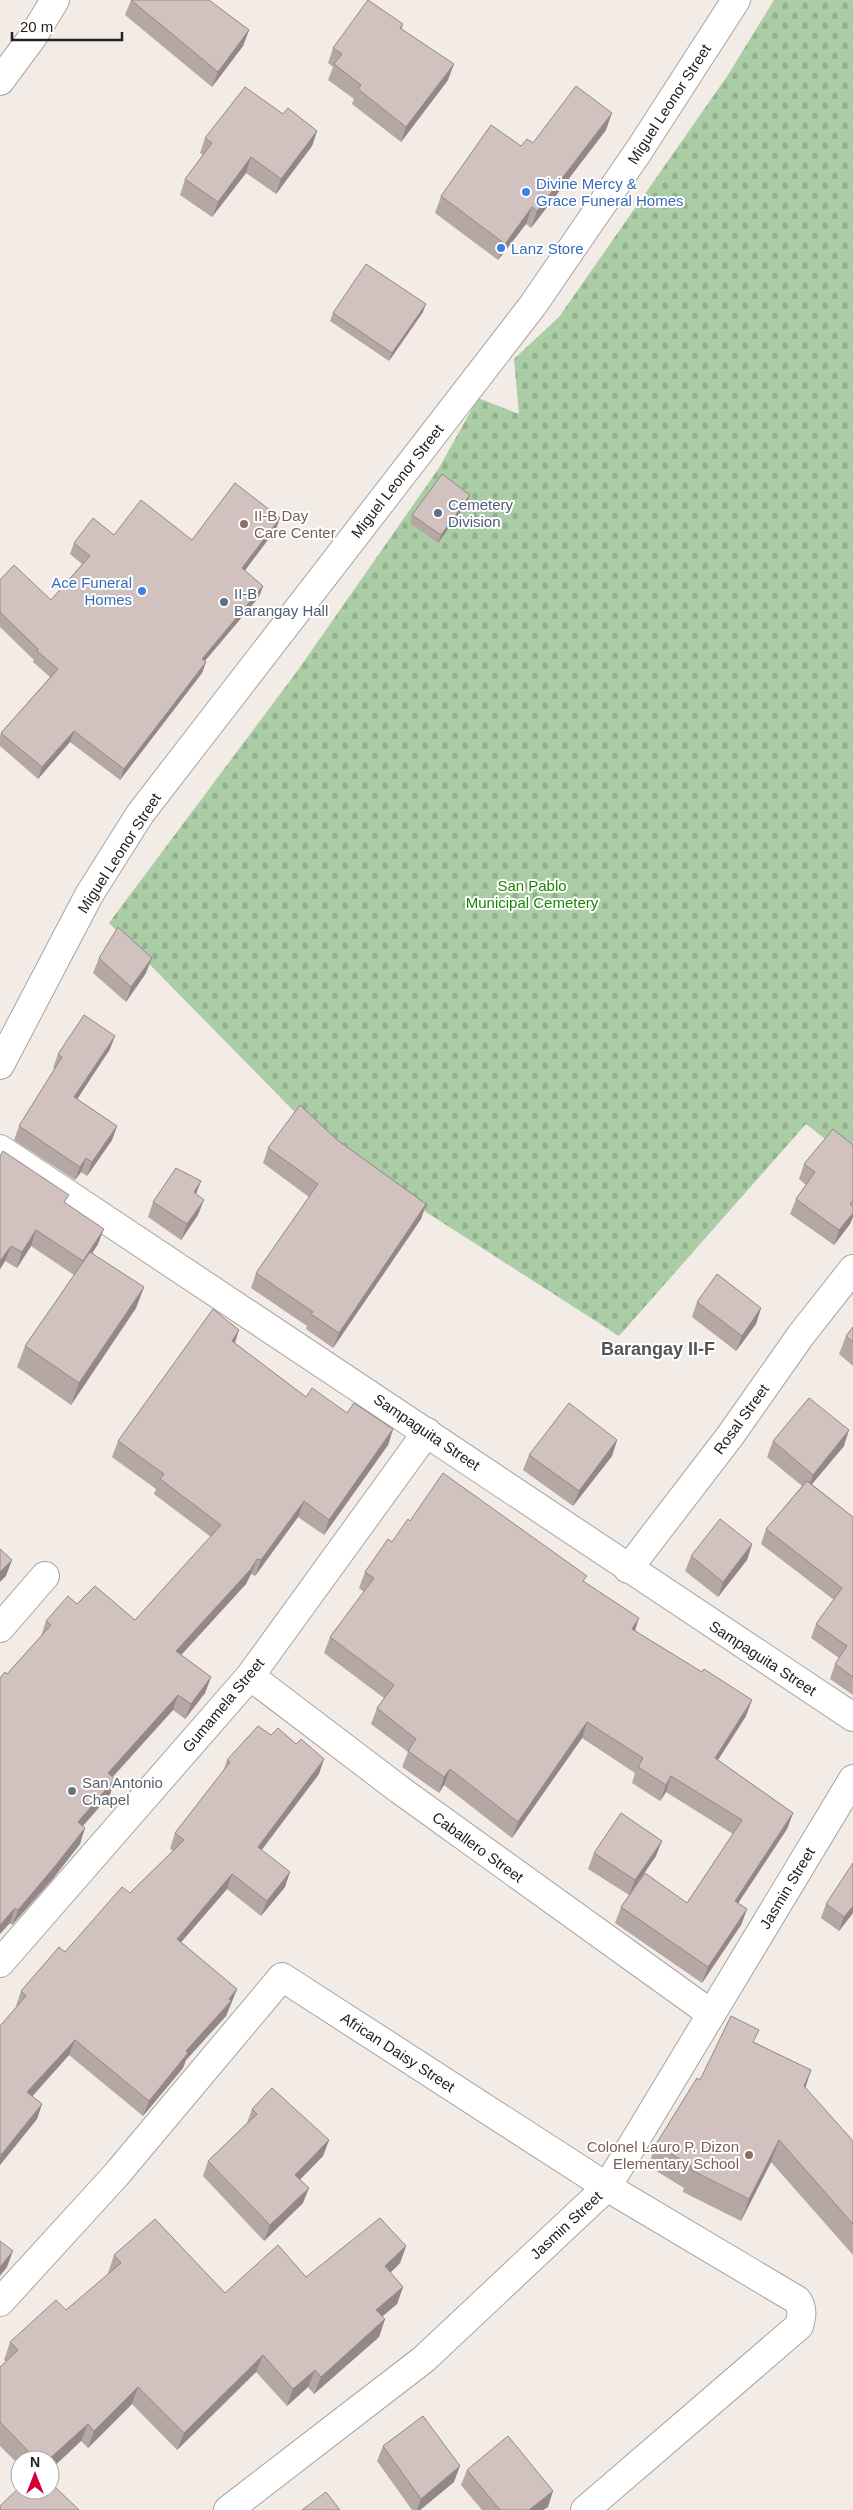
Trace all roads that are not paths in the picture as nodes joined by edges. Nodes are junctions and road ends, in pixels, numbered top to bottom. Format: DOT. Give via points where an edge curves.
graph roads {
  1 [pos="55,0"];
  2 [pos="736,0"];
  3 [pos="0,81"];
  4 [pos="0,1066"];
  5 [pos="0,1149"];
  6 [pos="853,1269"];
  7 [pos="427,1432"];
  8 [pos="628,1569"];
  9 [pos="45,1576"];
  10 [pos="0,1628"];
  11 [pos="250,1676"];
  12 [pos="853,1717"];
  13 [pos="853,1779"];
  14 [pos="0,1962"];
  15 [pos="710,2013"];
  16 [pos="607,2187"];
  17 [pos="0,2302"];
  18 [pos="228,2510"];
  19 [pos="585,2510"];
  1 -- 3 [label="street"];
  2 -- 4 [label="street, Miguel Leonor Street" via="645,142 533,305 140,814 89,895"];
  5 -- 7 [label="street, Sampaguita Street"];
  6 -- 8 [label="street, Rosal Street"];
  7 -- 8 [label="street, Sampaguita Street"];
  7 -- 11 [label="street, Gumamela Street"];
  8 -- 12 [label="street, Sampaguita Street"];
  9 -- 10 [label="street"];
  11 -- 14 [label="street, Gumamela Street"];
  11 -- 15 [label="street, Caballero Street" via="400,1790"];
  13 -- 15 [label="street, Jasmin Street"];
  15 -- 16 [label="street, Jasmin Street"];
  16 -- 17 [label="street, African Daisy Street" via="282,1977 116,2175"];
  16 -- 18 [label="street, Jasmin Street" via="424,2359"];
  16 -- 19 [label="street, African Daisy Street" via="797,2300 802,2309 799,2326"];
}
